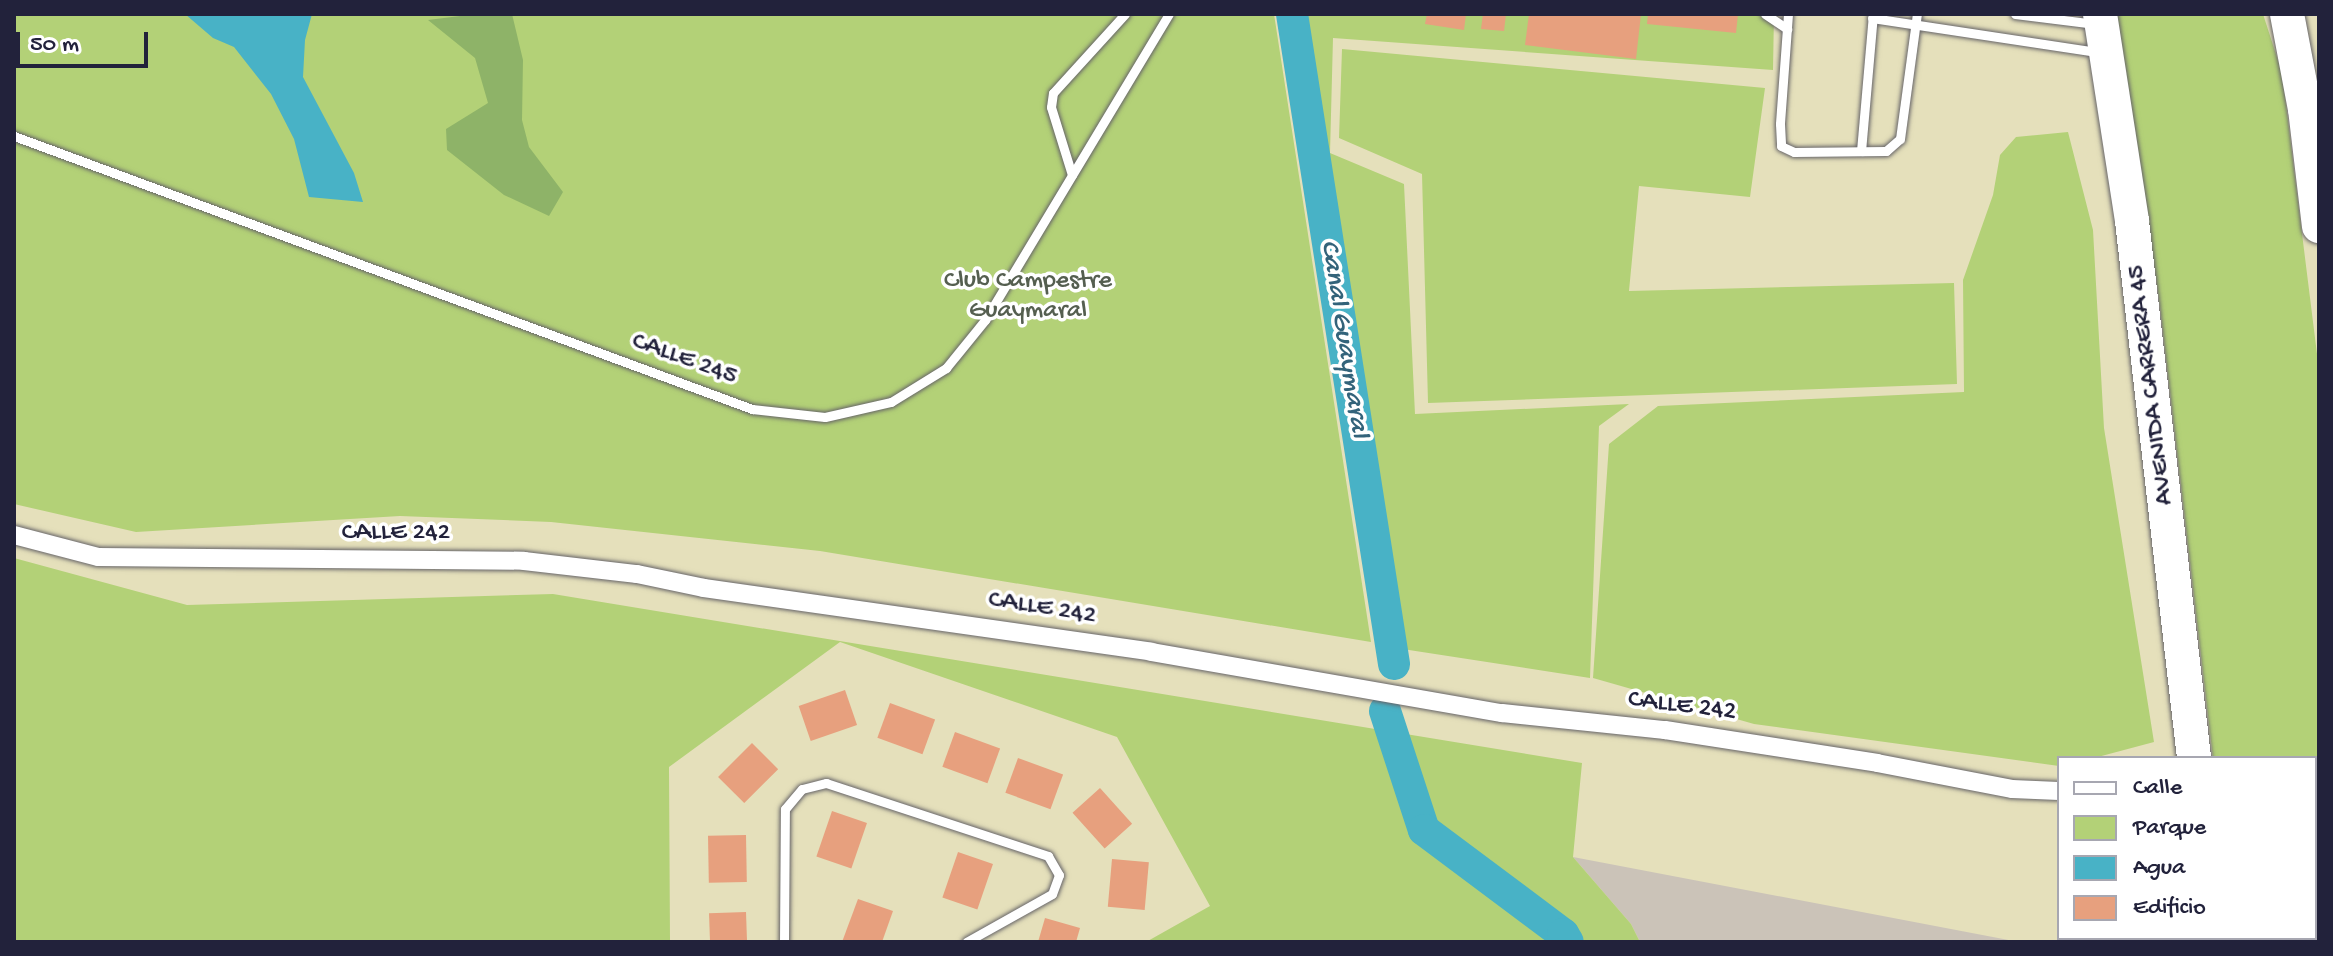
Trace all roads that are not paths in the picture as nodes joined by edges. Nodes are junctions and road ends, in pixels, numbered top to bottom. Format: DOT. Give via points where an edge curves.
graph roads {
  1 [pos="1125,14"];
  2 [pos="1169,14"];
  3 [pos="1765,14"];
  4 [pos="1788,14"];
  5 [pos="2015,14"];
  6 [pos="2287,14"];
  7 [pos="1872,16"];
  8 [pos="1916,19"];
  9 [pos="1787,29"];
  10 [pos="2103,31"];
  11 [pos="2312,109"];
  12 [pos="14,136"];
  13 [pos="1861,151"];
  14 [pos="1072,175"];
  15 [pos="2319,226"];
  16 [pos="14,535"];
  17 [pos="2194,756"];
  18 [pos="2057,791"];
  19 [pos="784,942"];
  20 [pos="966,942"];
  1 -- 14 [label="lane" via="1053,93 1051,107"];
  2 -- 14 [label="lane, CALLE 245"];
  3 -- 9 [label="lane"];
  4 -- 9 [label="lane"];
  5 -- 10 [label="lane"];
  6 -- 11 [label="highway"];
  7 -- 8 [label="lane"];
  7 -- 13 [label="lane"];
  8 -- 10 [label="lane"];
  8 -- 13 [label="lane" via="1900,139 1886,151"];
  9 -- 13 [label="lane" via="1781,146 1794,152"];
  10 -- 17 [label="highway, AVENIDA CARRERA 45" via="2144,315"];
  11 -- 15 [label="highway"];
  12 -- 14 [label="lane, CALLE 245" via="752,409 825,417 891,402 946,368 985,320"];
  16 -- 18 [label="street, CALLE 242" via="98,557 524,561 637,574 1151,652 1502,713 1707,736 2012,789"];
  19 -- 20 [label="lane" via="785,809 802,789 826,783 1048,856 1059,875 1052,894"];
}
